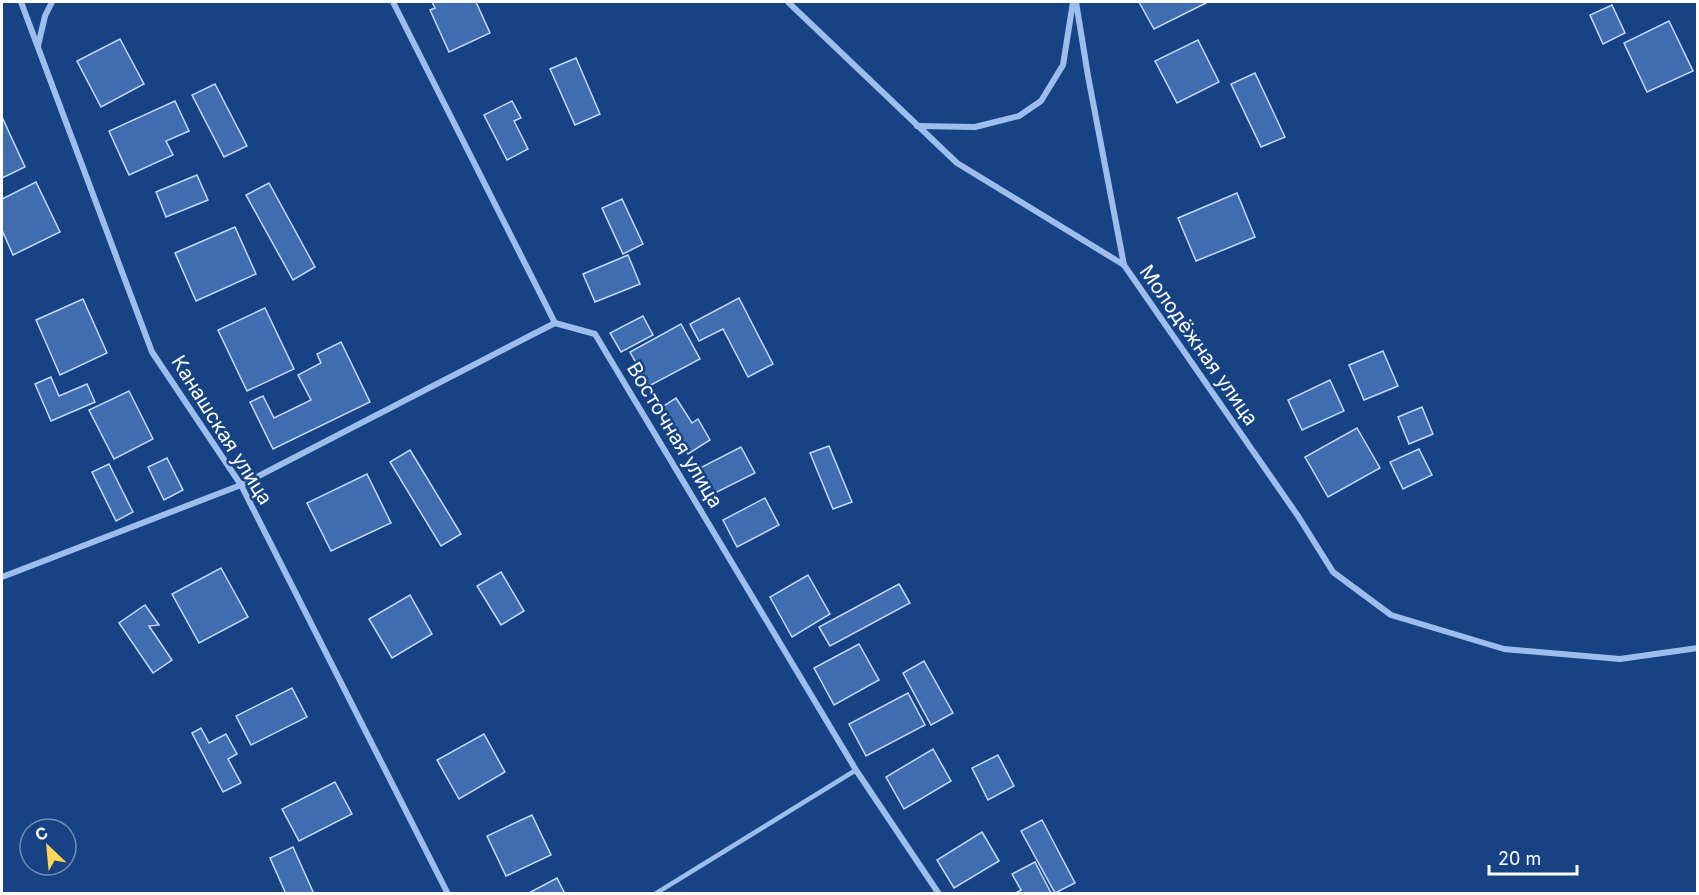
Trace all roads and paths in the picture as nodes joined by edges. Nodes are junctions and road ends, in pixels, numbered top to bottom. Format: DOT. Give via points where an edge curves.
graph roads {
  1 [pos="21,2"];
  2 [pos="52,2"];
  3 [pos="393,2"];
  4 [pos="788,2"];
  5 [pos="1074,2"];
  6 [pos="38,47"];
  7 [pos="917,126"];
  8 [pos="1124,265"];
  9 [pos="555,323"];
  10 [pos="242,485"];
  11 [pos="2,578"];
  12 [pos="1698,648"];
  13 [pos="856,770"];
  14 [pos="448,894"];
  15 [pos="655,894"];
  16 [pos="939,894"];
  1 -- 6 [label="street, Канашская улица"];
  2 -- 6 [label="street"];
  3 -- 9 [label="street"];
  4 -- 7 [label="street"];
  5 -- 7 [label="street" via="1063,65 1041,101 1019,116 975,127"];
  5 -- 8 [label="street, Молодёжная улица"];
  6 -- 10 [label="street, Канашская улица" via="152,352"];
  7 -- 8 [label="street" via="957,163"];
  8 -- 12 [label="street, Молодёжная улица" via="1333,572 1391,615 1504,649 1620,659"];
  9 -- 10 [label="street"];
  9 -- 13 [label="street, Восточная улица" via="595,334"];
  10 -- 11 [label="street"];
  10 -- 14 [label="street, Канашская улица"];
  13 -- 15 [label="lane"];
  13 -- 16 [label="street, Восточная улица"];
}
